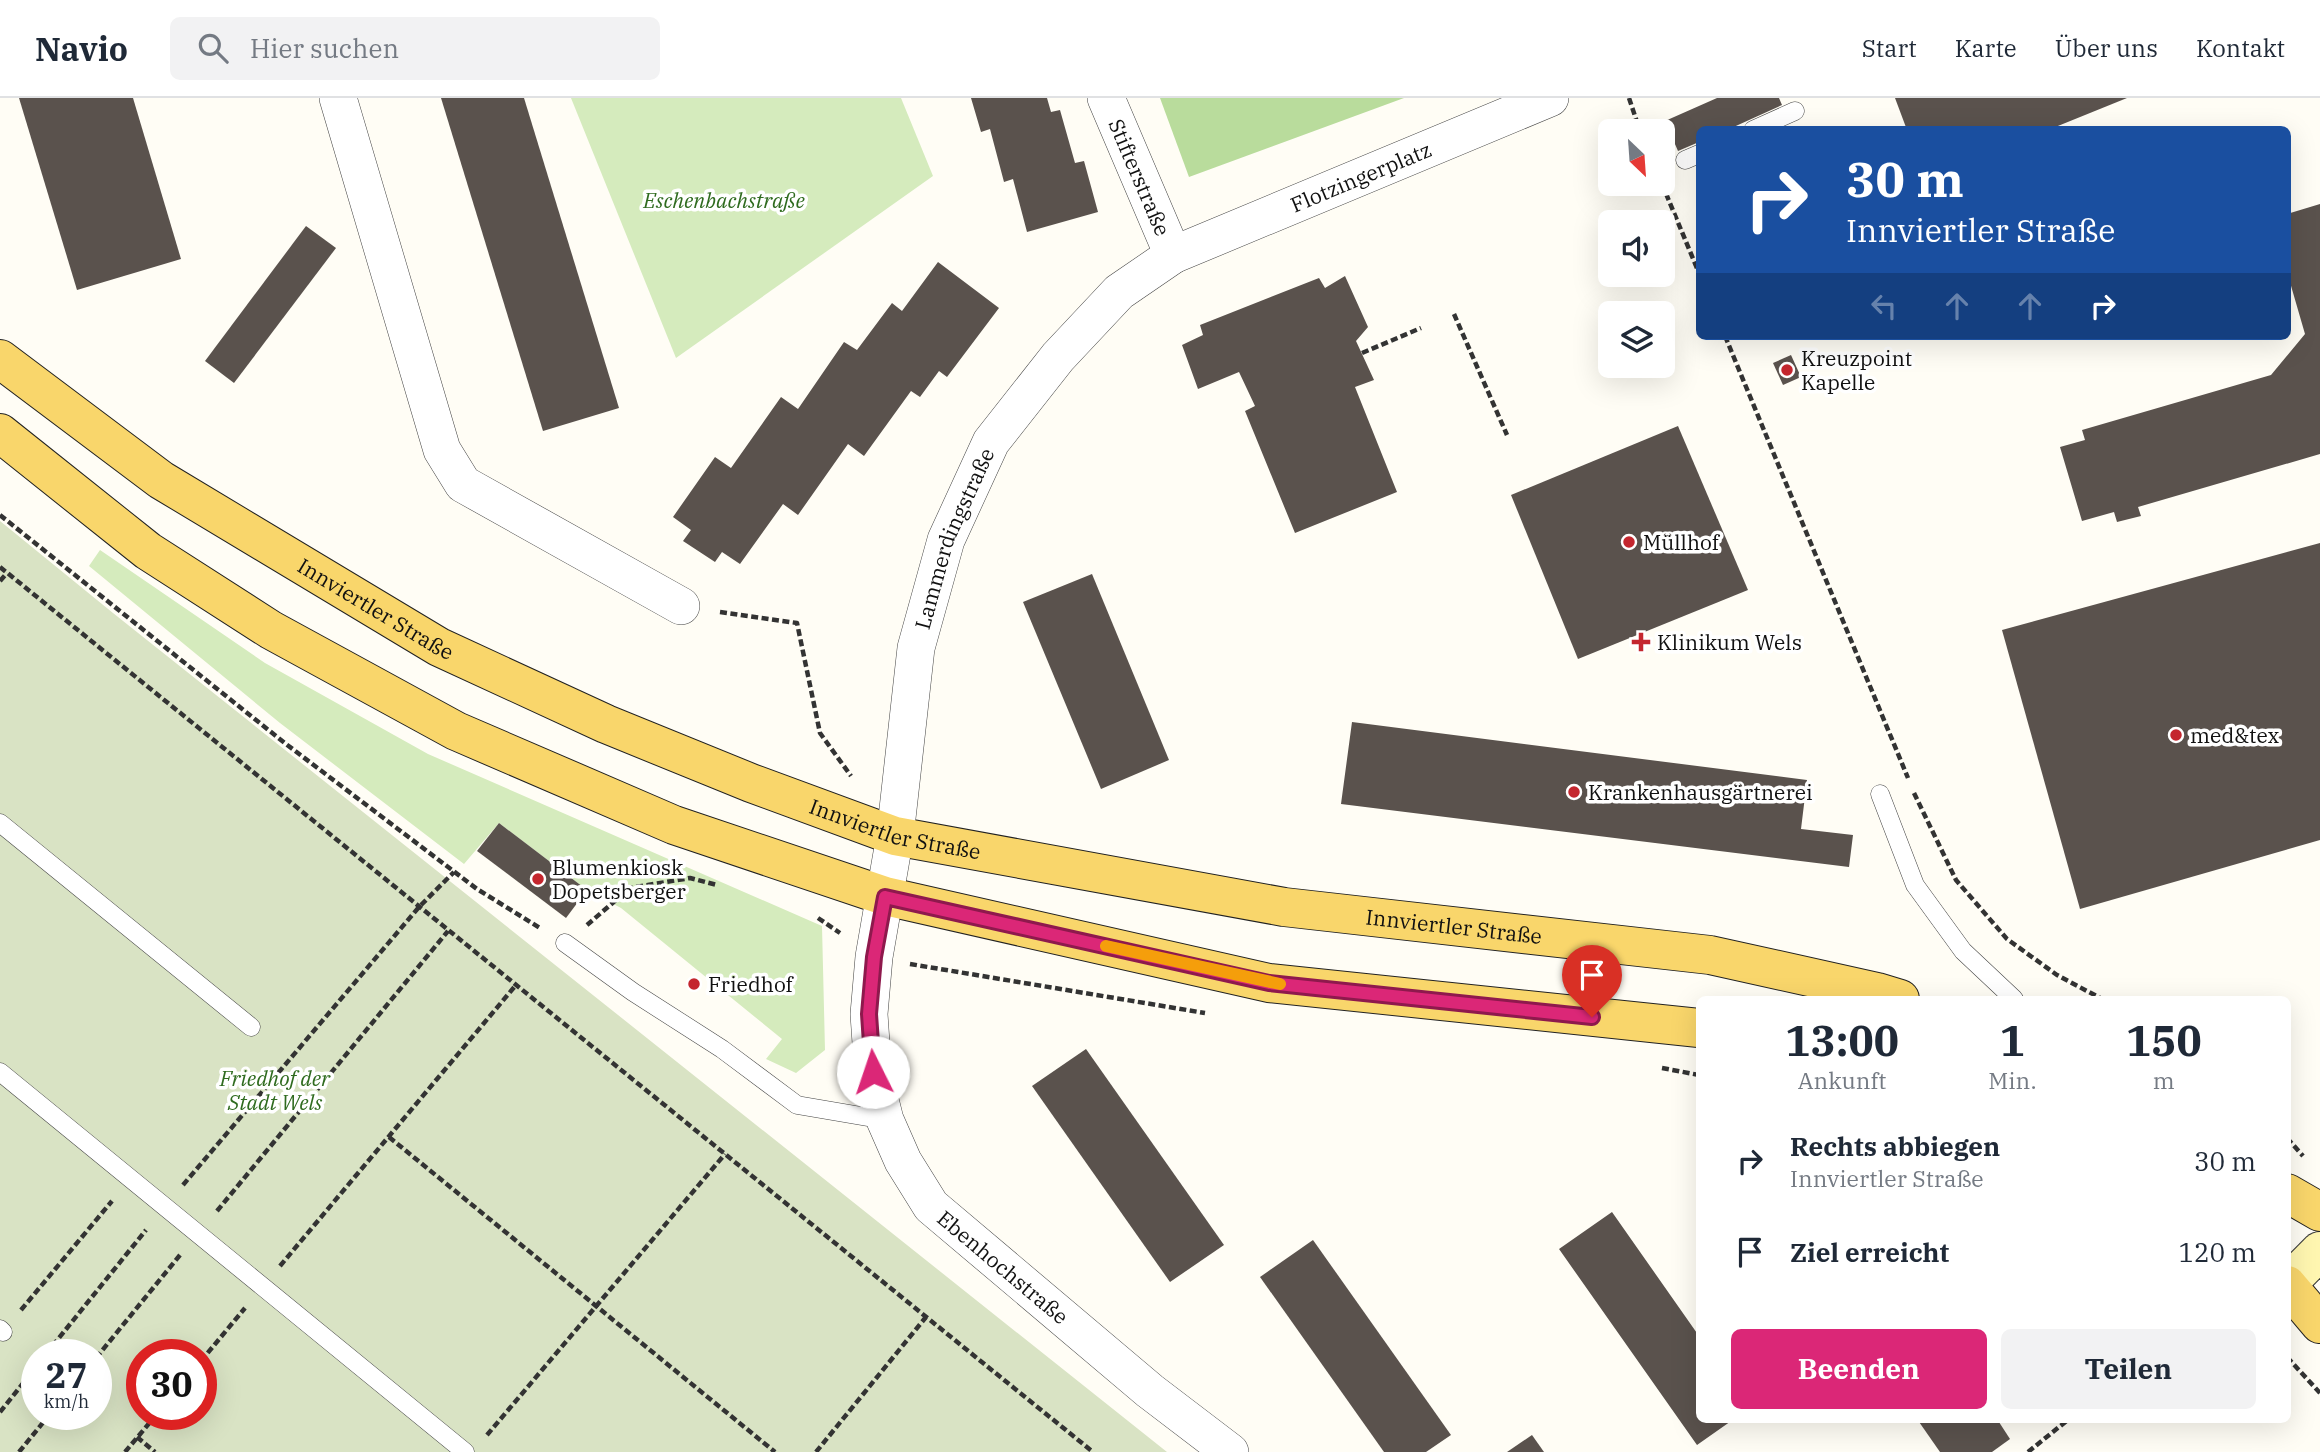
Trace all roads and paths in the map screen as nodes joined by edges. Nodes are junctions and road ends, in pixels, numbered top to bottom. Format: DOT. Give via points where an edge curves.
graph roads {
  1 [pos="338,98"];
  2 [pos="1106,98"];
  3 [pos="1550,98"];
  4 [pos="1629,98"];
  5 [pos="1795,111"];
  6 [pos="1636,119"];
  7 [pos="1762,126"];
  8 [pos="1667,196"];
  9 [pos="1173,255"];
  10 [pos="1696,266"];
  11 [pos="1454,314"];
  12 [pos="1422,328"];
  13 [pos="1727,340"];
  14 [pos="1362,353"];
  15 [pos="0,359"];
  16 [pos="0,433"];
  17 [pos="1507,435"];
  18 [pos="0,568"];
  19 [pos="7,573"];
  20 [pos="0,581"];
  21 [pos="681,606"];
  22 [pos="858,784"];
  23 [pos="1880,794"];
  24 [pos="0,823"];
  25 [pos="895,836"];
  26 [pos="454,872"];
  27 [pos="885,897"];
  28 [pos="419,907"];
  29 [pos="449,930"];
  30 [pos="565,943"];
  31 [pos="516,985"];
  32 [pos="1890,996"];
  33 [pos="2011,996"];
  34 [pos="2096,996"];
  35 [pos="251,1027"];
  36 [pos="1696,1028"];
  37 [pos="0,1072"];
  38 [pos="885,1120"];
  39 [pos="389,1137"];
  40 [pos="2291,1142"];
  41 [pos="725,1154"];
  42 [pos="2309,1162"];
  43 [pos="130,1178"];
  44 [pos="2291,1195"];
  45 [pos="164,1207"];
  46 [pos="2320,1212"];
  47 [pos="198,1234"];
  48 [pos="2320,1251"];
  49 [pos="263,1287"];
  50 [pos="2305,1303"];
  51 [pos="595,1306"];
  52 [pos="926,1317"];
  53 [pos="2,1330"];
  54 [pos="58,1339"];
  55 [pos="112,1339"];
  56 [pos="217,1342"];
  57 [pos="2291,1361"];
  58 [pos="21,1386"];
  59 [pos="2320,1393"];
  60 [pos="0,1412"];
  61 [pos="2064,1423"];
  62 [pos="37,1430"];
  63 [pos="143,1430"];
  64 [pos="137,1437"];
  65 [pos="482,1441"];
  66 [pos="19,1452"];
  67 [pos="125,1452"];
  68 [pos="155,1452"];
  69 [pos="465,1452"];
  70 [pos="775,1452"];
  71 [pos="816,1452"];
  72 [pos="1093,1452"];
  73 [pos="1230,1452"];
  74 [pos="2028,1452"];
  1 -- 21 [label="street" via="442,450 463,484"];
  2 -- 9 [label="street, Stifterstraße"];
  3 -- 9 [label="street, Flotzingerplatz"];
  4 -- 6 [label="path"];
  5 -- 7 [label="lane"];
  8 -- 10 [label="path"];
  9 -- 25 [label="street, Lammerdingstraße" via="1119,292 1058,357 991,442 946,540 916,648"];
  11 -- 17 [label="path"];
  12 -- 14 [label="path"];
  13 -- 34 [label="path" via="1905,772 1956,880 2007,939"];
  15 -- 25 [label="main road, Innviertler Straße" via="161,480 439,647 607,724"];
  16 -- 27 [label="main road" via="148,551 271,630 456,731 674,825"];
  18 -- 19 [label="path"];
  19 -- 20 [label="path"];
  19 -- 28 [label="path"];
  21 -- 22 [label="path" via="797,623 820,733"];
  23 -- 33 [label="lane" via="1915,885 1963,951"];
  24 -- 35 [label="lane"];
  25 -- 27 [label="street, Lammerdingstraße"];
  25 -- 32 [label="main road, Innviertler Straße" via="1284,907 1710,955"];
  26 -- 28 [label="path"];
  27 -- 36 [label="main road" via="1269,983"];
  27 -- 38 [label="street, Ebenhochstraße" via="869,1014 873,1072"];
  28 -- 29 [label="path"];
  28 -- 45 [label="path"];
  29 -- 31 [label="path"];
  29 -- 47 [label="path"];
  30 -- 38 [label="lane" via="797,1105"];
  31 -- 39 [label="path"];
  31 -- 41 [label="path"];
  37 -- 43 [label="lane"];
  38 -- 73 [label="street, Ebenhochstraße" via="931,1206 1150,1391"];
  39 -- 49 [label="path"];
  39 -- 51 [label="path"];
  40 -- 42 [label="path"];
  41 -- 51 [label="path"];
  41 -- 52 [label="path"];
  43 -- 45 [label="lane"];
  43 -- 53 [label="path"];
  44 -- 46 [label="main road"];
  45 -- 47 [label="lane"];
  45 -- 54 [label="path"];
  47 -- 49 [label="lane"];
  47 -- 55 [label="path"];
  48 -- 50 [label="main road"];
  49 -- 56 [label="path"];
  49 -- 69 [label="lane"];
  51 -- 65 [label="path"];
  51 -- 70 [label="path"];
  52 -- 71 [label="path"];
  52 -- 72 [label="path"];
  57 -- 59 [label="path"];
  58 -- 60 [label="path"];
  61 -- 74 [label="path"];
  62 -- 66 [label="path"];
  63 -- 64 [label="path"];
  64 -- 67 [label="path"];
  64 -- 68 [label="path"];
}
